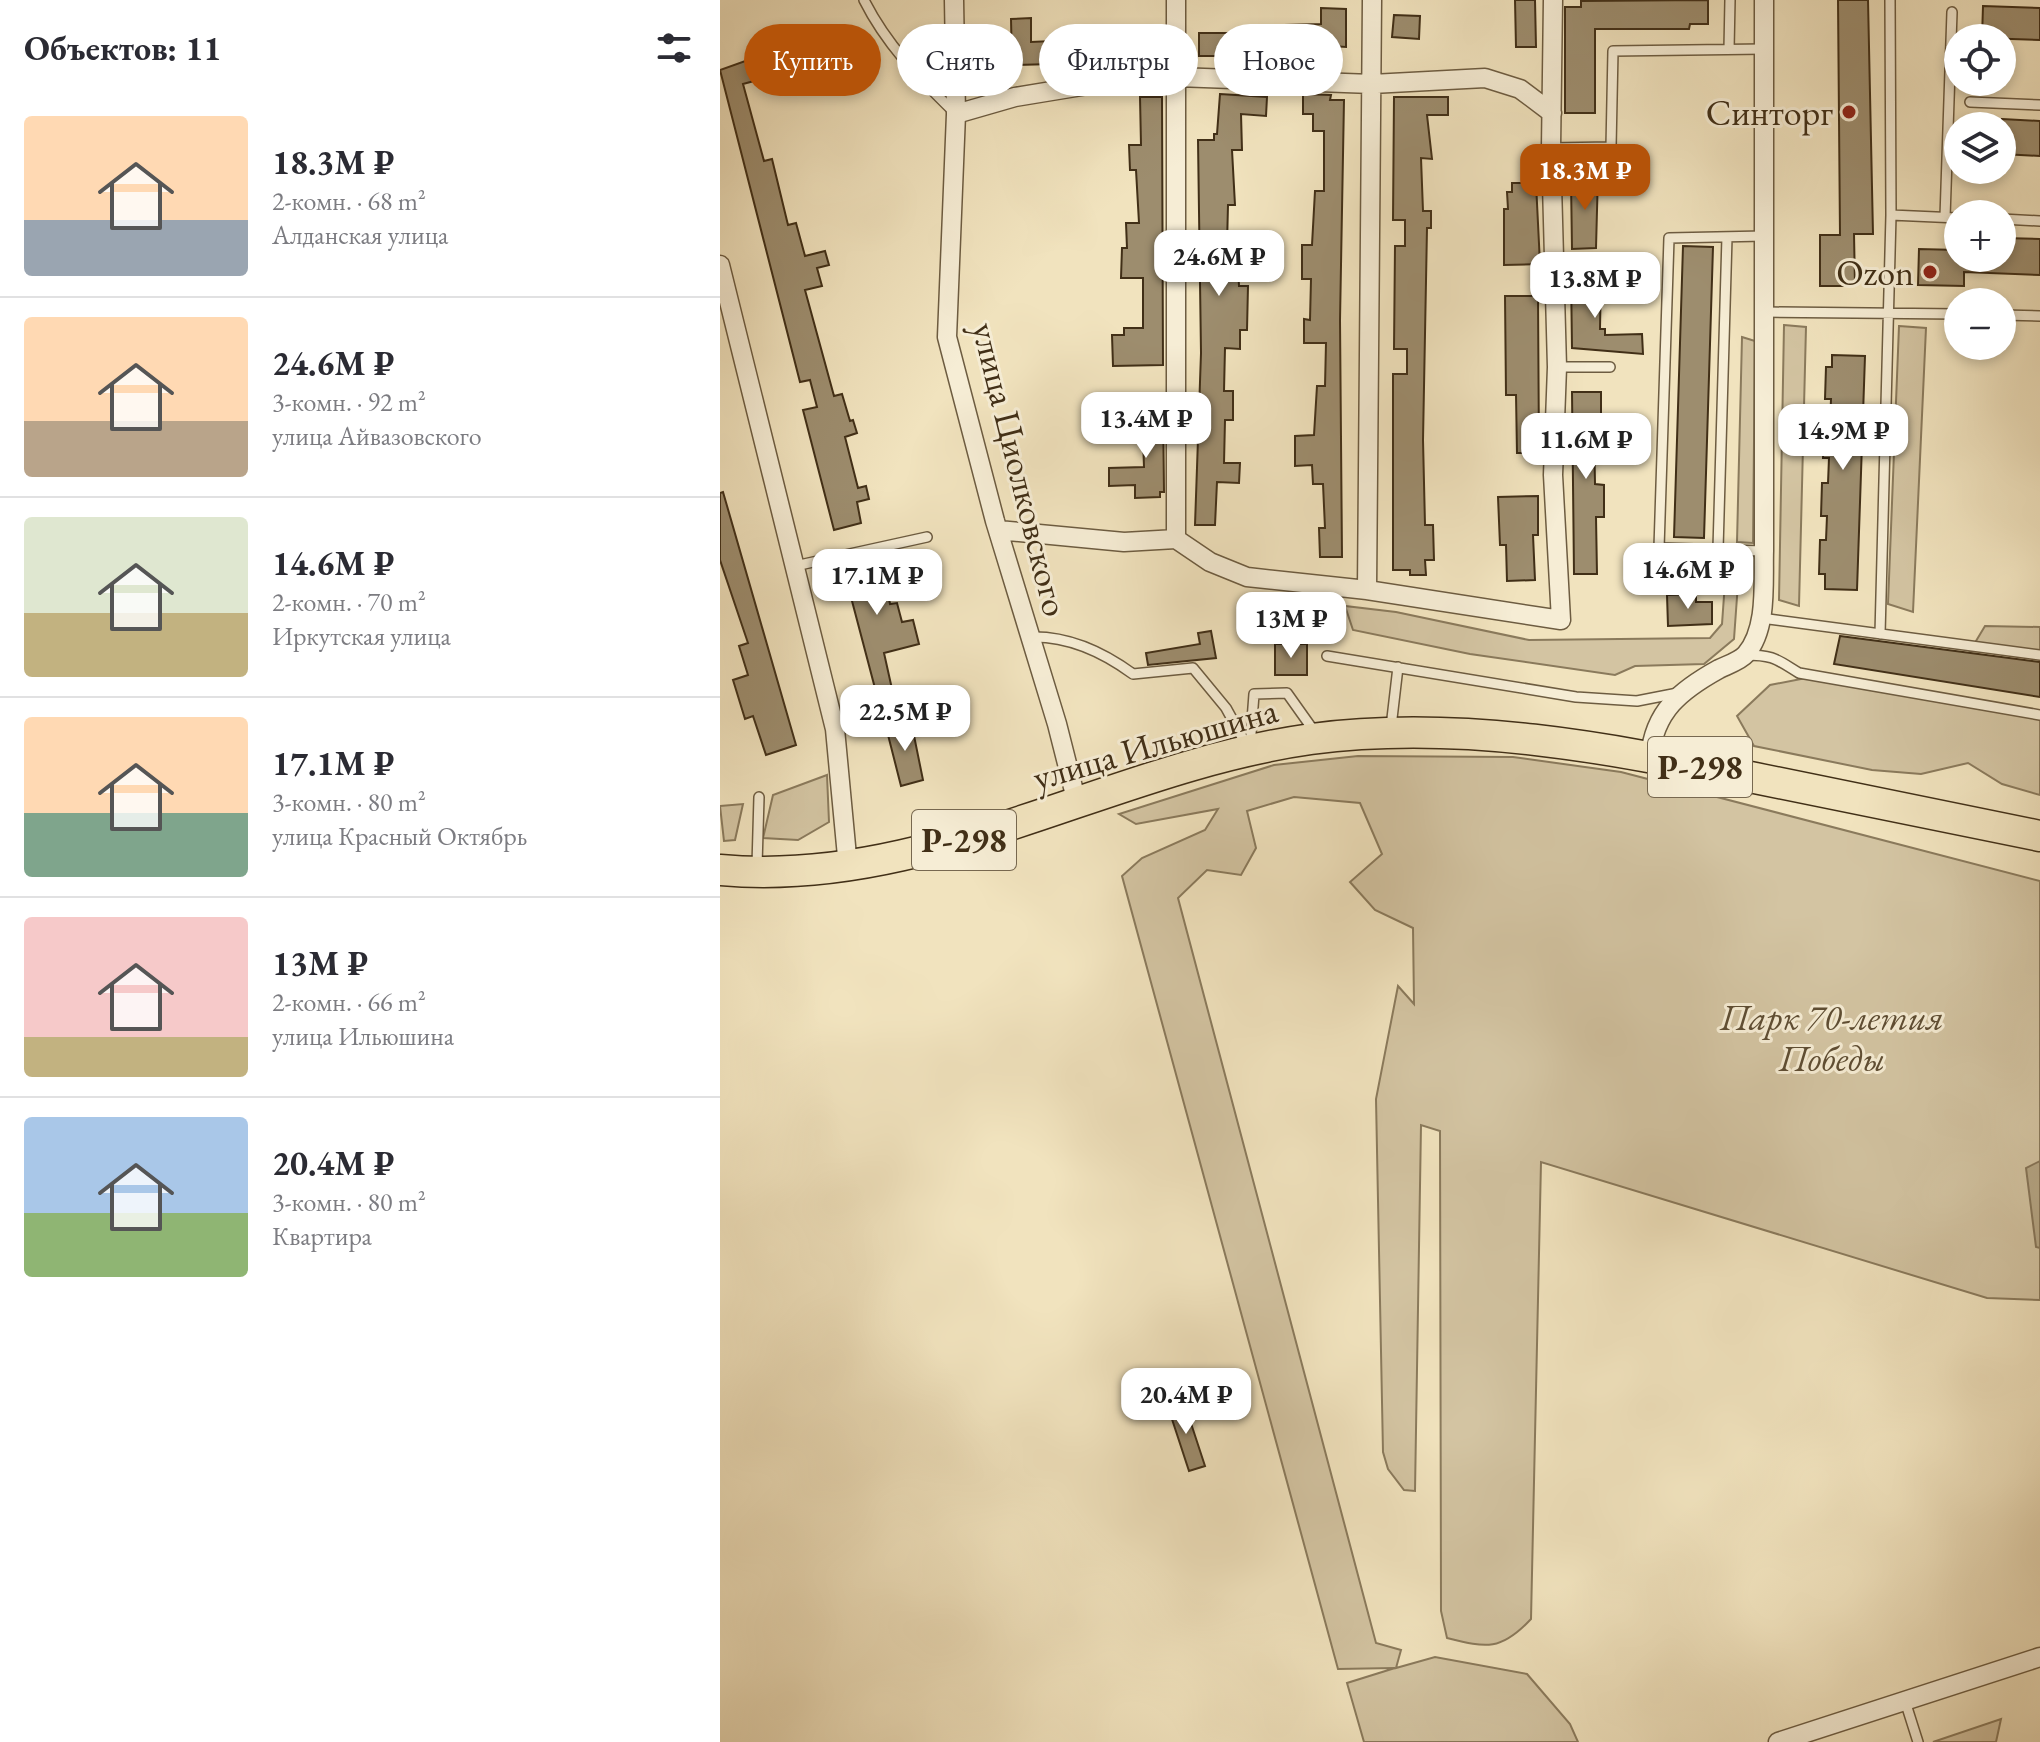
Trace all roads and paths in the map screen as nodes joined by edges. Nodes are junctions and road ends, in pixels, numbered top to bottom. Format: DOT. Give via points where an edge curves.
graph roads {
  1 [pos="864,0"];
  2 [pos="954,0"];
  3 [pos="1176,0"];
  4 [pos="1372,0"];
  5 [pos="1553,0"];
  6 [pos="1730,0"];
  7 [pos="1764,0"];
  8 [pos="1890,0"];
  9 [pos="1952,12"];
  10 [pos="1176,24"];
  11 [pos="1729,49"];
  12 [pos="1764,49"];
  13 [pos="1198,78"];
  14 [pos="1372,84"];
  15 [pos="1039,93"];
  16 [pos="1177,96"];
  17 [pos="1970,102"];
  18 [pos="2040,105"];
  19 [pos="1552,113"];
  20 [pos="956,114"];
  21 [pos="1551,148"];
  22 [pos="1946,200"];
  23 [pos="1891,215"];
  24 [pos="1944,217"];
  25 [pos="2016,220"];
  26 [pos="2040,221"];
  27 [pos="1764,236"];
  28 [pos="1727,237"];
  29 [pos="720,265"];
  30 [pos="1766,312"];
  31 [pos="1889,313"];
  32 [pos="1944,314"];
  33 [pos="2016,315"];
  34 [pos="2040,316"];
  35 [pos="1557,367"];
  36 [pos="1610,367"];
  37 [pos="998,530"];
  38 [pos="927,537"];
  39 [pos="1176,539"];
  40 [pos="1718,549"];
  41 [pos="1764,551"];
  42 [pos="795,566"];
  43 [pos="1367,590"];
  44 [pos="1761,618"];
  45 [pos="1880,634"];
  46 [pos="1031,637"];
  47 [pos="1745,655"];
  48 [pos="2040,655"];
  49 [pos="1327,656"];
  50 [pos="1398,667"];
  51 [pos="1681,692"];
  52 [pos="2040,715"];
  53 [pos="1390,734"];
  54 [pos="1319,738"];
  55 [pos="1249,751"];
  56 [pos="1650,757"];
  57 [pos="759,797"];
  58 [pos="1077,803"];
  59 [pos="2040,836"];
  60 [pos="848,867"];
  61 [pos="720,870"];
  62 [pos="757,873"];
  63 [pos="2040,1657"];
  64 [pos="1905,1701"];
  65 [pos="1778,1742"];
  66 [pos="1918,1742"];
  1 -- 20 [label="lane" via="913,73"];
  2 -- 20 [label="street, улица Циолковского"];
  3 -- 10 [label="street"];
  4 -- 14 [label="street"];
  5 -- 19 [label="street"];
  6 -- 11 [label="lane"];
  7 -- 12 [label="street"];
  8 -- 23 [label="lane"];
  9 -- 22 [label="lane"];
  11 -- 12 [label="lane"];
  11 -- 21 [label="lane" via="1613,51 1611,147"];
  12 -- 27 [label="street"];
  13 -- 14 [label="street"];
  14 -- 19 [label="street" via="1485,78 1520,89"];
  14 -- 43 [label="street"];
  15 -- 20 [label="street"];
  16 -- 39 [label="street"];
  17 -- 18 [label="lane"];
  19 -- 21 [label="street"];
  20 -- 37 [label="street, улица Циолковского" via="947,337"];
  21 -- 35 [label="street"];
  23 -- 24 [label="lane"];
  23 -- 31 [label="lane"];
  25 -- 26 [label="lane"];
  27 -- 28 [label="lane"];
  27 -- 30 [label="street"];
  28 -- 40 [label="lane"];
  28 -- 40 [label="lane" via="1669,238 1659,532 1659,548"];
  29 -- 42 [label="street"];
  30 -- 31 [label="lane"];
  30 -- 41 [label="street"];
  31 -- 32 [label="lane"];
  31 -- 45 [label="lane"];
  33 -- 34 [label="lane"];
  35 -- 36 [label="lane"];
  35 -- 43 [label="street" via="1553,475 1561,620"];
  37 -- 39 [label="street" via="1124,542"];
  37 -- 46 [label="street, улица Циолковского"];
  38 -- 42 [label="lane"];
  39 -- 43 [label="street" via="1210,562 1247,577"];
  40 -- 41 [label="lane"];
  41 -- 44 [label="street"];
  42 -- 60 [label="street" via="835,729"];
  44 -- 45 [label="lane"];
  44 -- 47 [label="street"];
  45 -- 48 [label="lane"];
  46 -- 55 [label="lane" via="1052,636 1105,653 1133,674 1193,668 1226,708"];
  46 -- 58 [label="street, улица Циолковского"];
  47 -- 51 [label="street"];
  47 -- 52 [label="lane" via="1783,659 1799,673"];
  49 -- 50 [label="lane"];
  50 -- 51 [label="lane" via="1576,697 1637,701"];
  50 -- 53 [label="lane"];
  51 -- 56 [label="street" via="1666,706"];
  53 -- 54 [label="highway, улица Ильюшина / Р-298"];
  53 -- 56 [label="highway, улица Ильюшина / Р-298" via="1538,739"];
  54 -- 55 [label="highway, улица Ильюшина / Р-298"];
  54 -- 55 [label="lane" via="1287,693 1254,694"];
  55 -- 58 [label="highway, улица Ильюшина / Р-298"];
  56 -- 59 [label="highway, улица Ильюшина / Р-298"];
  57 -- 62 [label="lane"];
  58 -- 60 [label="highway, улица Ильюшина / Р-298" via="949,845"];
  60 -- 62 [label="highway, улица Ильюшина / Р-298"];
  61 -- 62 [label="highway, улица Ильюшина / Р-298"];
  63 -- 64 [label="street"];
  64 -- 65 [label="street"];
  64 -- 66 [label="lane"];
}
